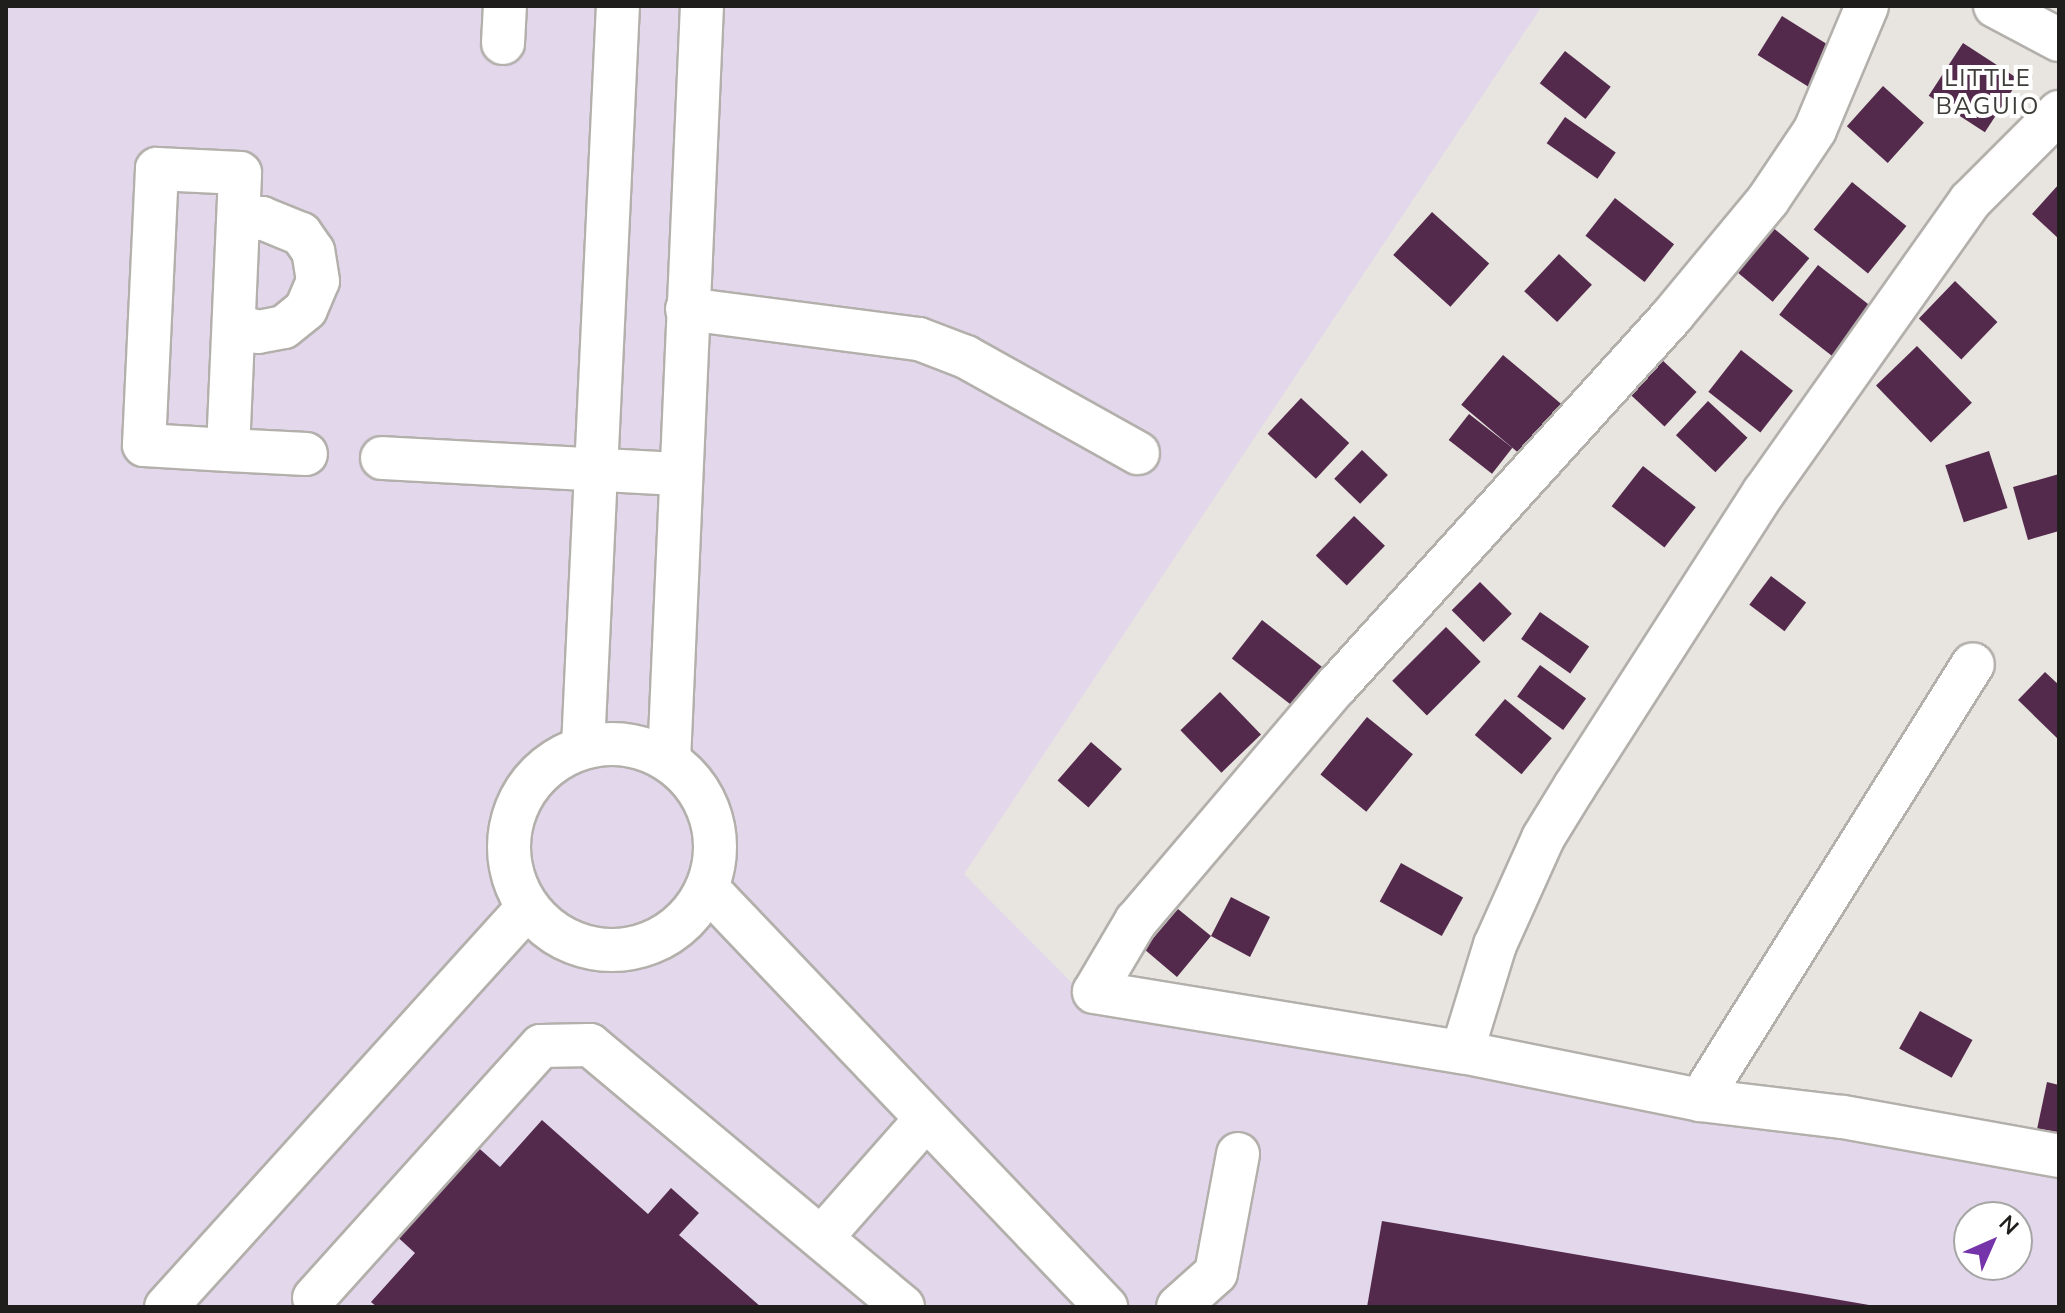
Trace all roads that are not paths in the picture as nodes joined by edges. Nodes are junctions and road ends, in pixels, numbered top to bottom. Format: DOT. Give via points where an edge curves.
graph roads {
  1 [pos="618,6"];
  2 [pos="702,6"];
  3 [pos="1867,6"];
  4 [pos="1995,6"];
  5 [pos="2059,40"];
  6 [pos="2059,112"];
  7 [pos="238,222"];
  8 [pos="687,309"];
  9 [pos="234,325"];
  10 [pos="228,450"];
  11 [pos="1138,453"];
  12 [pos="306,454"];
  13 [pos="382,458"];
  14 [pos="596,469"];
  15 [pos="680,474"];
  16 [pos="1973,664"];
  17 [pos="583,747"];
  18 [pos="669,761"];
  19 [pos="707,888"];
  20 [pos="528,907"];
  21 [pos="1462,1052"];
  22 [pos="1700,1100"];
  23 [pos="926,1119"];
  24 [pos="1238,1154"];
  25 [pos="2059,1156"];
  26 [pos="822,1237"];
  27 [pos="314,1298"];
  28 [pos="1196,1301"];
  29 [pos="166,1307"];
  30 [pos="903,1307"];
  31 [pos="1106,1307"];
  1 -- 14 [label="street"];
  2 -- 8 [label="street"];
  3 -- 21 [label="street" via="1815,130 1768,200 1673,315 1337,685 1156,898 1094,992"];
  4 -- 5 [label="street"];
  6 -- 21 [label="street" via="1970,201 1764,492 1575,786 1543,838 1495,945"];
  7 -- 9 [label="street"];
  7 -- 9 [label="street" via="262,218 301,234 313,251 318,281 306,309 284,327 258,332"];
  7 -- 10 [label="street" via="240,173 157,169 144,445"];
  8 -- 11 [label="street" via="919,339 966,357"];
  8 -- 15 [label="street"];
  9 -- 10 [label="street"];
  10 -- 12 [label="street"];
  13 -- 14 [label="street"];
  14 -- 15 [label="street"];
  14 -- 17 [label="street"];
  15 -- 18 [label="street"];
  16 -- 22 [label="street"];
  17 -- 18 [label="street" via="627,745"];
  17 -- 20 [label="street" via="563,755 530,783 511,823 510,866"];
  18 -- 19 [label="street" via="698,790 707,808 715,848"];
  19 -- 20 [label="street" via="677,926 635,947 587,947 544,925"];
  19 -- 23 [label="street"];
  20 -- 29 [label="street"];
  21 -- 22 [label="street"];
  22 -- 25 [label="street" via="1843,1117"];
  23 -- 26 [label="street"];
  23 -- 31 [label="street"];
  24 -- 28 [label="street" via="1216,1273"];
  26 -- 27 [label="street" via="590,1045 541,1046"];
  26 -- 30 [label="street"];
}
